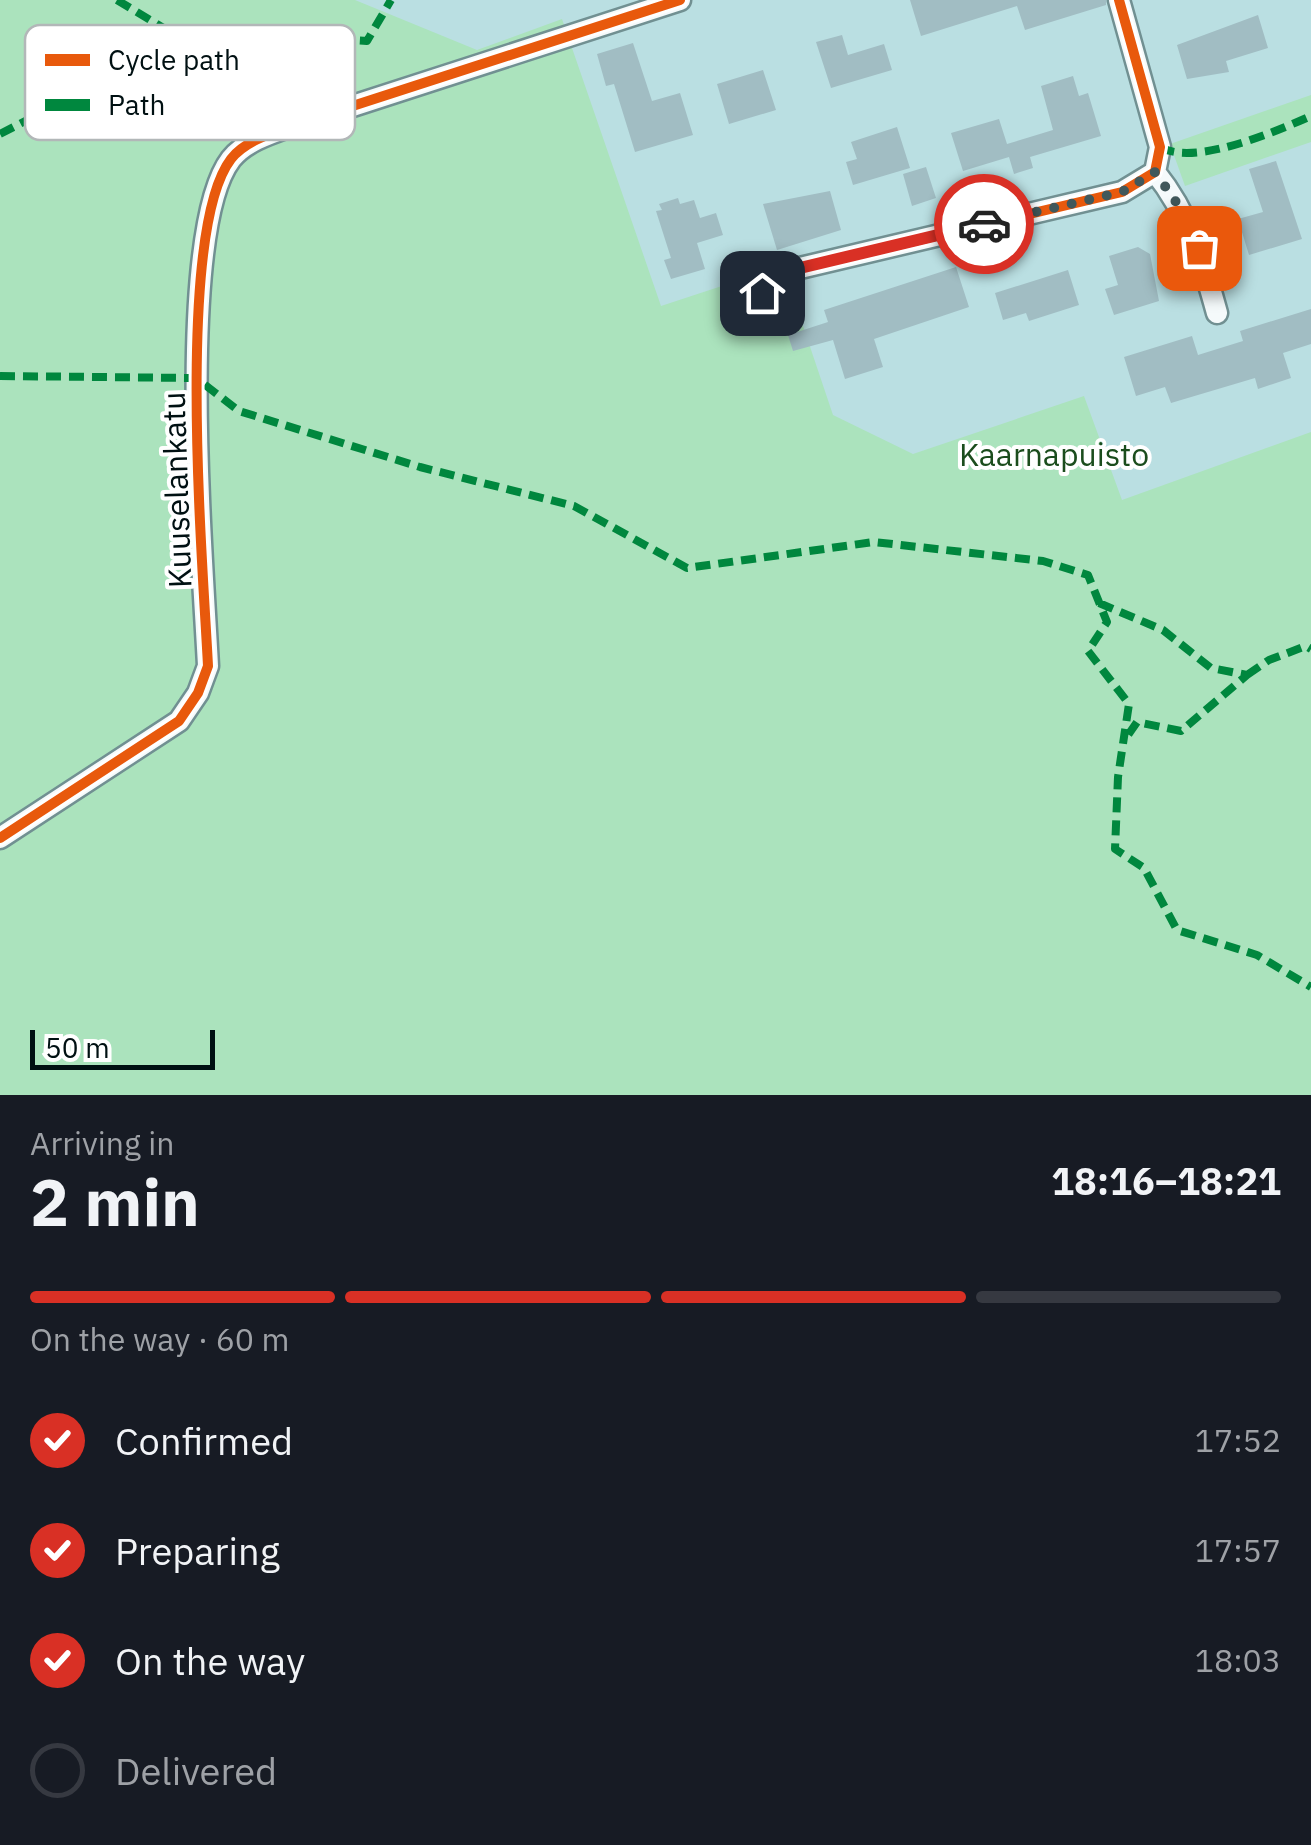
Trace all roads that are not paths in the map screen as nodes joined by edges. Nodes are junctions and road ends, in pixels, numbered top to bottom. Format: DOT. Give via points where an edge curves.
graph roads {
  1 [pos="680,0"];
  2 [pos="1119,0"];
  3 [pos="355,105"];
  4 [pos="256,140"];
  5 [pos="1155,172"];
  6 [pos="762,293"];
  7 [pos="1217,313"];
  8 [pos="0,838"];
  1 -- 3 [label="street, Kuuselankatu"];
  2 -- 5 [label="street" via="1160,146"];
  4 -- 8 [label="street, Kuuselankatu" via="231,158 206,232 196,378 208,666 179,721"];
  5 -- 6 [label="street" via="1122,192 800,268"];
  5 -- 7 [label="street" via="1199,248"];
}
